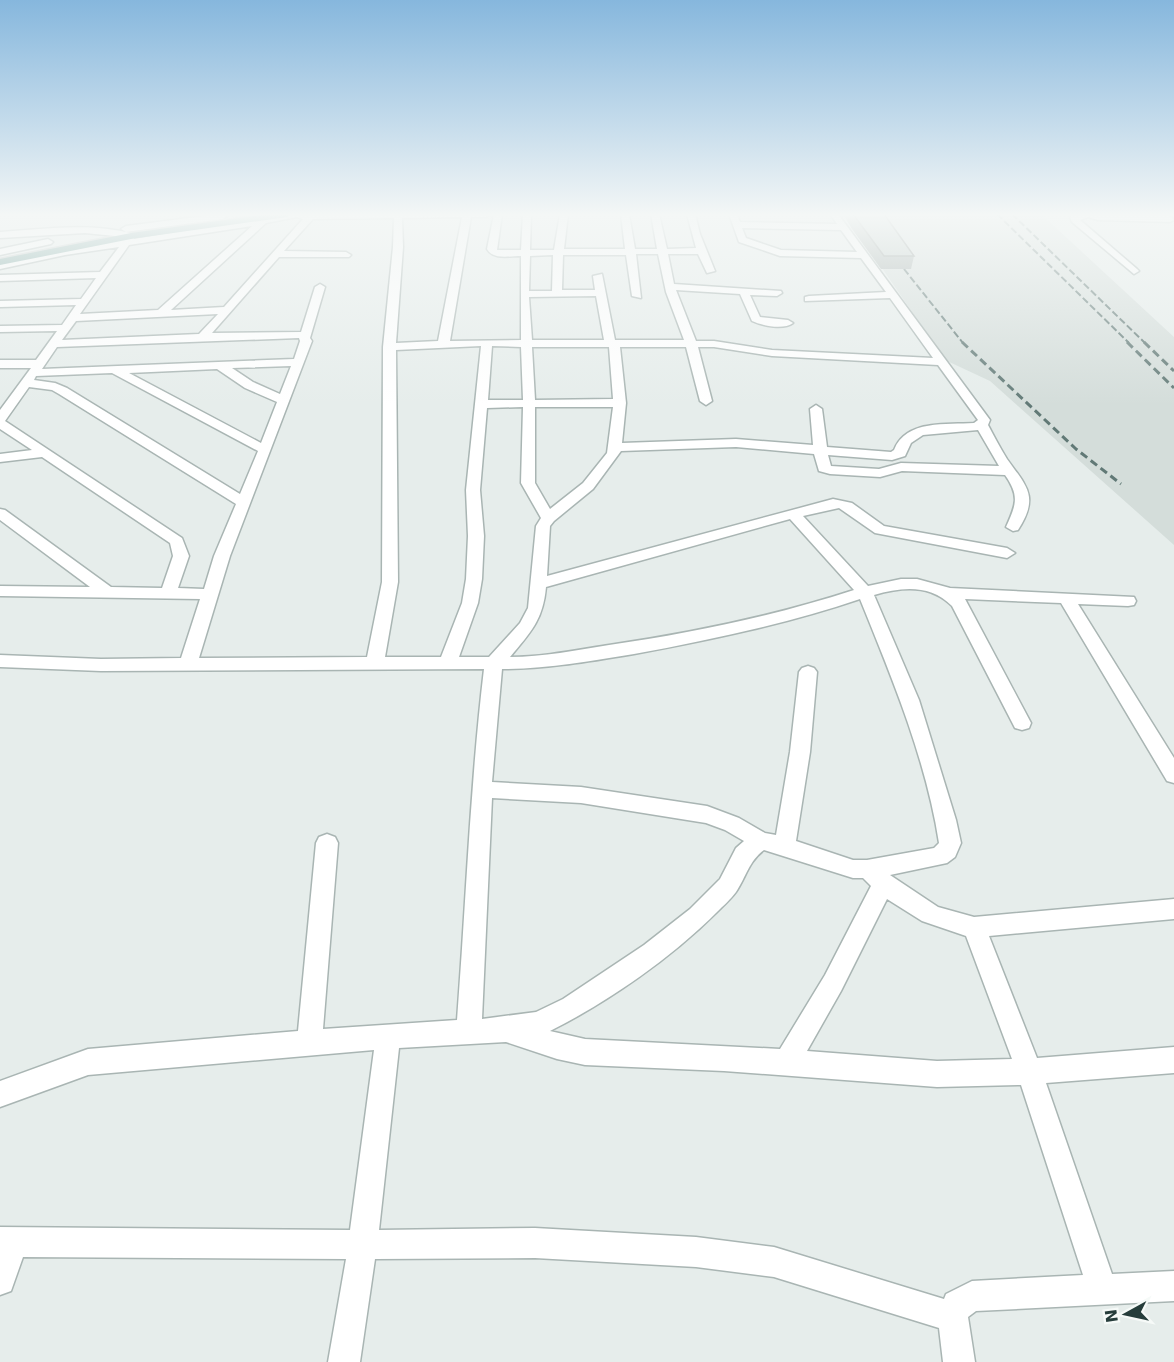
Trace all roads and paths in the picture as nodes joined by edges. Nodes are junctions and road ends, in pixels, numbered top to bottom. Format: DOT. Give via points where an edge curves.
graph roads {
  1 [pos="0,278"];
  2 [pos="18,278"];
  3 [pos="101,278"];
  4 [pos="198,278"];
  5 [pos="256,278"];
  6 [pos="395,278"];
  7 [pos="455,278"];
  8 [pos="524,278"];
  9 [pos="557,278"];
  10 [pos="598,278"];
  11 [pos="634,278"];
  12 [pos="668,278"];
  13 [pos="879,278"];
  14 [pos="320,287"];
  15 [pos="670,287"];
  16 [pos="743,290"];
  17 [pos="557,293"];
  18 [pos="600,293"];
  19 [pos="777,293"];
  20 [pos="524,294"];
  21 [pos="893,295"];
  22 [pos="637,296"];
  23 [pos="809,299"];
  24 [pos="83,302"];
  25 [pos="42,303"];
  26 [pos="0,304"];
  27 [pos="228,310"];
  28 [pos="160,314"];
  29 [pos="68,323"];
  30 [pos="789,323"];
  31 [pos="16,329"];
  32 [pos="0,330"];
  33 [pos="201,337"];
  34 [pos="305,337"];
  35 [pos="691,343"];
  36 [pos="54,344"];
  37 [pos="487,344"];
  38 [pos="526,344"];
  39 [pos="612,344"];
  40 [pos="443,345"];
  41 [pos="389,347"];
  42 [pos="298,362"];
  43 [pos="941,362"];
  44 [pos="0,364"];
  45 [pos="219,365"];
  46 [pos="114,370"];
  47 [pos="33,373"];
  48 [pos="283,400"];
  49 [pos="706,401"];
  50 [pos="529,403"];
  51 [pos="620,403"];
  52 [pos="480,404"];
  53 [pos="816,409"];
  54 [pos="0,421"];
  55 [pos="982,425"];
  56 [pos="615,447"];
  57 [pos="265,450"];
  58 [pos="821,451"];
  59 [pos="45,453"];
  60 [pos="0,458"];
  61 [pos="1010,471"];
  62 [pos="244,503"];
  63 [pos="0,513"];
  64 [pos="793,514"];
  65 [pos="548,518"];
  66 [pos="1013,527"];
  67 [pos="1007,553"];
  68 [pos="540,583"];
  69 [pos="0,591"];
  70 [pos="106,592"];
  71 [pos="865,592"];
  72 [pos="168,593"];
  73 [pos="951,593"];
  74 [pos="210,594"];
  75 [pos="1067,600"];
  76 [pos="1128,601"];
  77 [pos="0,661"];
  78 [pos="189,662"];
  79 [pos="375,663"];
  80 [pos="448,663"];
  81 [pos="494,663"];
  82 [pos="808,672"];
  83 [pos="1022,723"];
  84 [pos="1174,775"];
  85 [pos="482,789"];
  86 [pos="761,841"];
  87 [pos="327,843"];
  88 [pos="785,847"];
  89 [pos="875,876"];
  90 [pos="1174,909"];
  91 [pos="974,927"];
  92 [pos="504,1030"];
  93 [pos="469,1031"];
  94 [pos="388,1036"];
  95 [pos="309,1042"];
  96 [pos="1174,1060"];
  97 [pos="786,1063"];
  98 [pos="1029,1071"];
  99 [pos="0,1094"];
  100 [pos="7,1242"];
  101 [pos="363,1245"];
  102 [pos="0,1280"];
  103 [pos="1174,1286"];
  104 [pos="1102,1289"];
  105 [pos="953,1317"];
  106 [pos="344,1362"];
  107 [pos="959,1362"];
  1 -- 2 [label="street"];
  3 -- 24 [label="street"];
  4 -- 28 [label="street"];
  5 -- 27 [label="street"];
  6 -- 41 [label="street"];
  7 -- 40 [label="street"];
  8 -- 20 [label="street"];
  9 -- 17 [label="street"];
  10 -- 18 [label="street"];
  11 -- 22 [label="street"];
  12 -- 15 [label="street"];
  13 -- 21 [label="street"];
  14 -- 34 [label="street"];
  15 -- 16 [label="street"];
  15 -- 35 [label="street"];
  16 -- 19 [label="street"];
  16 -- 30 [label="street" via="756,319"];
  17 -- 18 [label="street"];
  17 -- 20 [label="street"];
  18 -- 39 [label="street"];
  20 -- 38 [label="street"];
  21 -- 23 [label="street"];
  21 -- 43 [label="street"];
  24 -- 25 [label="street"];
  24 -- 29 [label="street"];
  25 -- 26 [label="street"];
  25 -- 31 [label="street"];
  27 -- 28 [label="street"];
  27 -- 33 [label="street"];
  28 -- 29 [label="street"];
  29 -- 31 [label="street"];
  29 -- 36 [label="street"];
  31 -- 32 [label="street"];
  33 -- 34 [label="street"];
  33 -- 36 [label="street"];
  34 -- 42 [label="street"];
  35 -- 39 [label="street"];
  35 -- 43 [label="street"];
  35 -- 49 [label="street"];
  36 -- 47 [label="street"];
  37 -- 38 [label="street"];
  37 -- 40 [label="street"];
  37 -- 52 [label="street"];
  38 -- 39 [label="street"];
  38 -- 50 [label="street"];
  39 -- 51 [label="street"];
  40 -- 41 [label="street"];
  41 -- 79 [label="street" via="390,582"];
  42 -- 45 [label="street"];
  42 -- 48 [label="street"];
  43 -- 55 [label="street" via="984,420"];
  44 -- 47 [label="street"];
  45 -- 46 [label="street"];
  45 -- 48 [label="street" via="249,386"];
  46 -- 47 [label="street"];
  46 -- 57 [label="street"];
  47 -- 54 [label="street"];
  47 -- 62 [label="street"];
  48 -- 57 [label="street"];
  50 -- 51 [label="street"];
  50 -- 52 [label="street"];
  50 -- 65 [label="street" via="528,483"];
  51 -- 56 [label="street"];
  52 -- 80 [label="street" via="473,490 474,579 470,603"];
  53 -- 58 [label="street"];
  54 -- 59 [label="street"];
  55 -- 58 [label="street" via="914,434 905,440 897,456"];
  55 -- 61 [label="street"];
  56 -- 58 [label="street" via="723,443"];
  56 -- 65 [label="street" via="609,462 588,486"];
  57 -- 62 [label="street"];
  58 -- 61 [label="street" via="824,468 830,470 880,473 900,467"];
  59 -- 60 [label="street"];
  59 -- 72 [label="street" via="177,541 181,556"];
  61 -- 66 [label="street" via="1019,483 1024,501"];
  62 -- 74 [label="street"];
  63 -- 70 [label="street"];
  64 -- 67 [label="street" via="841,502 880,530"];
  64 -- 68 [label="street"];
  64 -- 71 [label="street"];
  65 -- 68 [label="street" via="543,526"];
  68 -- 81 [label="street" via="536,608 527,626"];
  69 -- 70 [label="street"];
  70 -- 72 [label="street"];
  71 -- 73 [label="street" via="919,584"];
  71 -- 81 [label="street" via="743,626 564,658"];
  71 -- 89 [label="street" via="910,700 950,843 939,856"];
  72 -- 74 [label="street"];
  73 -- 75 [label="street"];
  73 -- 83 [label="street"];
  74 -- 78 [label="street"];
  75 -- 76 [label="street"];
  75 -- 84 [label="street"];
  77 -- 78 [label="street" via="101,665"];
  78 -- 79 [label="street"];
  79 -- 80 [label="street"];
  80 -- 81 [label="street"];
  81 -- 85 [label="street"];
  82 -- 88 [label="street"];
  85 -- 86 [label="street" via="581,795 707,815"];
  85 -- 93 [label="street"];
  86 -- 88 [label="street"];
  86 -- 92 [label="street" via="744,855 728,886 651,953 572,1007 538,1024"];
  87 -- 95 [label="street"];
  88 -- 89 [label="street"];
  89 -- 91 [label="street" via="927,914 954,925"];
  89 -- 97 [label="street" via="833,983"];
  90 -- 91 [label="street"];
  91 -- 98 [label="street"];
  92 -- 93 [label="street"];
  92 -- 97 [label="street" via="585,1052"];
  93 -- 94 [label="street"];
  94 -- 95 [label="street"];
  94 -- 101 [label="street"];
  95 -- 99 [label="street" via="88,1062"];
  96 -- 98 [label="street"];
  97 -- 98 [label="street" via="937,1074"];
  98 -- 104 [label="street"];
  100 -- 101 [label="street"];
  100 -- 102 [label="street"];
  101 -- 105 [label="street" via="535,1243 696,1252 774,1262"];
  101 -- 106 [label="street"];
  103 -- 104 [label="street"];
  104 -- 105 [label="street" via="972,1296 957,1305"];
  105 -- 107 [label="street"];
}
